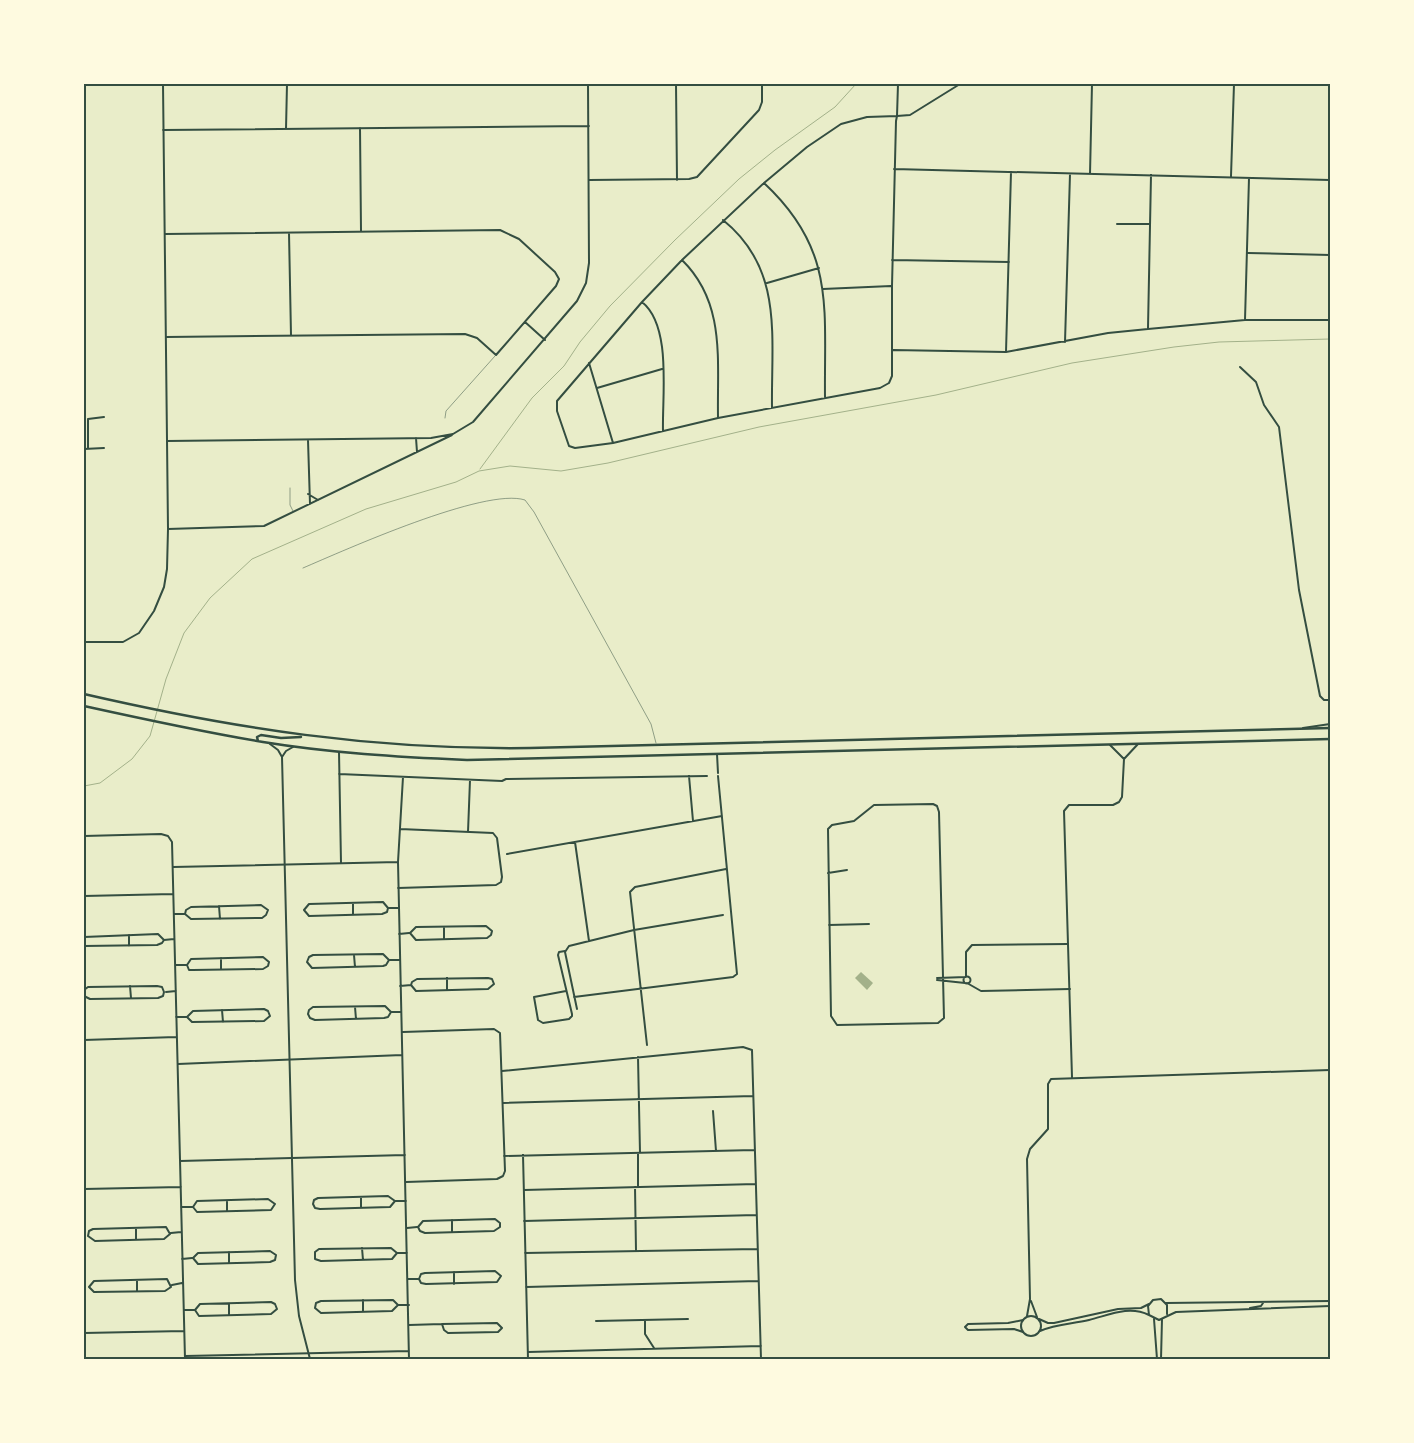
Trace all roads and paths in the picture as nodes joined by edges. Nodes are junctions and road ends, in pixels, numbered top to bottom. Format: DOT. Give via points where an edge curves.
graph roads {
  1 [pos="163,84"];
  2 [pos="286,84"];
  3 [pos="588,84"];
  4 [pos="676,84"];
  5 [pos="762,84"];
  6 [pos="898,84"];
  7 [pos="960,84"];
  8 [pos="1092,84"];
  9 [pos="1234,84"];
  10 [pos="896,116"];
  11 [pos="588,126"];
  12 [pos="360,128"];
  13 [pos="286,129"];
  14 [pos="163,130"];
  15 [pos="894,169"];
  16 [pos="1011,172"];
  17 [pos="1070,174"];
  18 [pos="1090,174"];
  19 [pos="1151,175"];
  20 [pos="1231,177"];
  21 [pos="1249,178"];
  22 [pos="589,180"];
  23 [pos="677,180"];
  24 [pos="1330,180"];
  25 [pos="764,183"];
  26 [pos="722,220"];
  27 [pos="1117,224"];
  28 [pos="1150,224"];
  29 [pos="289,232"];
  30 [pos="361,232"];
  31 [pos="165,234"];
  32 [pos="1246,253"];
  33 [pos="1330,255"];
  34 [pos="682,260"];
  35 [pos="892,260"];
  36 [pos="1009,262"];
  37 [pos="819,268"];
  38 [pos="767,283"];
  39 [pos="892,286"];
  40 [pos="824,289"];
  41 [pos="642,302"];
  42 [pos="1244,320"];
  43 [pos="1330,320"];
  44 [pos="525,322"];
  45 [pos="1148,329"];
  46 [pos="291,336"];
  47 [pos="166,338"];
  48 [pos="545,340"];
  49 [pos="1065,342"];
  50 [pos="892,350"];
  51 [pos="1006,352"];
  52 [pos="496,355"];
  53 [pos="589,363"];
  54 [pos="1240,367"];
  55 [pos="662,369"];
  56 [pos="597,388"];
  57 [pos="825,397"];
  58 [pos="772,408"];
  59 [pos="104,417"];
  60 [pos="445,418"];
  61 [pos="718,418"];
  62 [pos="663,431"];
  63 [pos="456,433"];
  64 [pos="416,438"];
  65 [pos="308,440"];
  66 [pos="167,441"];
  67 [pos="613,443"];
  68 [pos="104,448"];
  69 [pos="84,449"];
  70 [pos="88,449"];
  71 [pos="417,452"];
  72 [pos="290,488"];
  73 [pos="308,494"];
  74 [pos="318,500"];
  75 [pos="310,504"];
  76 [pos="293,512"];
  77 [pos="168,529"];
  78 [pos="303,568"];
  79 [pos="84,642"];
  80 [pos="84,694"];
  81 [pos="1330,700"];
  82 [pos="84,706"];
  83 [pos="1330,726"];
  84 [pos="305,736"];
  85 [pos="1330,739"];
  86 [pos="259,741"];
  87 [pos="263,742"];
  88 [pos="656,744"];
  89 [pos="1139,744"];
  90 [pos="1110,745"];
  91 [pos="298,747"];
  92 [pos="339,752"];
  93 [pos="718,754"];
  94 [pos="282,757"];
  95 [pos="1124,759"];
  96 [pos="338,774"];
  97 [pos="689,776"];
  98 [pos="707,776"];
  99 [pos="402,777"];
  100 [pos="470,780"];
  101 [pos="722,816"];
  102 [pos="693,821"];
  103 [pos="400,829"];
  104 [pos="468,832"];
  105 [pos="84,836"];
  106 [pos="575,842"];
  107 [pos="507,854"];
  108 [pos="398,862"];
  109 [pos="341,863"];
  110 [pos="286,865"];
  111 [pos="173,867"];
  112 [pos="726,869"];
  113 [pos="847,870"];
  114 [pos="828,873"];
  115 [pos="398,888"];
  116 [pos="173,894"];
  117 [pos="84,896"];
  118 [pos="353,903"];
  119 [pos="220,906"];
  120 [pos="388,908"];
  121 [pos="399,908"];
  122 [pos="174,914"];
  123 [pos="185,914"];
  124 [pos="353,915"];
  125 [pos="723,916"];
  126 [pos="220,918"];
  127 [pos="869,924"];
  128 [pos="829,925"];
  129 [pos="444,927"];
  130 [pos="634,930"];
  131 [pos="410,933"];
  132 [pos="399,934"];
  133 [pos="129,935"];
  134 [pos="84,937"];
  135 [pos="174,939"];
  136 [pos="444,939"];
  137 [pos="164,940"];
  138 [pos="589,941"];
  139 [pos="1068,944"];
  140 [pos="84,946"];
  141 [pos="130,946"];
  142 [pos="565,951"];
  143 [pos="354,955"];
  144 [pos="220,958"];
  145 [pos="389,960"];
  146 [pos="400,960"];
  147 [pos="175,965"];
  148 [pos="187,965"];
  149 [pos="355,967"];
  150 [pos="221,970"];
  151 [pos="967,977"];
  152 [pos="447,978"];
  153 [pos="937,979"];
  154 [pos="944,980"];
  155 [pos="970,981"];
  156 [pos="966,983"];
  157 [pos="130,986"];
  158 [pos="400,986"];
  159 [pos="411,986"];
  160 [pos="641,988"];
  161 [pos="974,988"];
  162 [pos="1070,989"];
  163 [pos="84,990"];
  164 [pos="447,990"];
  165 [pos="176,991"];
  166 [pos="566,991"];
  167 [pos="164,992"];
  168 [pos="84,996"];
  169 [pos="574,997"];
  170 [pos="131,998"];
  171 [pos="355,1006"];
  172 [pos="577,1009"];
  173 [pos="222,1010"];
  174 [pos="391,1012"];
  175 [pos="401,1012"];
  176 [pos="176,1017"];
  177 [pos="188,1017"];
  178 [pos="356,1019"];
  179 [pos="223,1022"];
  180 [pos="402,1032"];
  181 [pos="177,1037"];
  182 [pos="84,1040"];
  183 [pos="647,1045"];
  184 [pos="402,1055"];
  185 [pos="638,1057"];
  186 [pos="290,1061"];
  187 [pos="178,1064"];
  188 [pos="1330,1070"];
  189 [pos="502,1071"];
  190 [pos="1072,1078"];
  191 [pos="754,1096"];
  192 [pos="638,1099"];
  193 [pos="503,1103"];
  194 [pos="714,1111"];
  195 [pos="755,1150"];
  196 [pos="716,1151"];
  197 [pos="639,1153"];
  198 [pos="405,1155"];
  199 [pos="523,1155"];
  200 [pos="504,1156"];
  201 [pos="292,1158"];
  202 [pos="180,1161"];
  203 [pos="406,1182"];
  204 [pos="756,1184"];
  205 [pos="181,1187"];
  206 [pos="635,1187"];
  207 [pos="638,1187"];
  208 [pos="84,1190"];
  209 [pos="524,1190"];
  210 [pos="361,1197"];
  211 [pos="226,1200"];
  212 [pos="406,1201"];
  213 [pos="395,1202"];
  214 [pos="181,1207"];
  215 [pos="192,1207"];
  216 [pos="361,1208"];
  217 [pos="227,1212"];
  218 [pos="756,1215"];
  219 [pos="635,1218"];
  220 [pos="452,1220"];
  221 [pos="524,1221"];
  222 [pos="418,1227"];
  223 [pos="136,1228"];
  224 [pos="407,1228"];
  225 [pos="170,1232"];
  226 [pos="181,1232"];
  227 [pos="452,1232"];
  228 [pos="136,1240"];
  229 [pos="362,1248"];
  230 [pos="757,1249"];
  231 [pos="636,1251"];
  232 [pos="229,1252"];
  233 [pos="397,1253"];
  234 [pos="407,1253"];
  235 [pos="525,1253"];
  236 [pos="193,1258"];
  237 [pos="182,1259"];
  238 [pos="362,1260"];
  239 [pos="229,1263"];
  240 [pos="454,1272"];
  241 [pos="408,1279"];
  242 [pos="419,1279"];
  243 [pos="137,1280"];
  244 [pos="758,1281"];
  245 [pos="182,1283"];
  246 [pos="454,1284"];
  247 [pos="172,1285"];
  248 [pos="526,1287"];
  249 [pos="137,1292"];
  250 [pos="1030,1298"];
  251 [pos="363,1300"];
  252 [pos="1330,1300"];
  253 [pos="1263,1302"];
  254 [pos="1166,1303"];
  255 [pos="229,1304"];
  256 [pos="1149,1304"];
  257 [pos="398,1305"];
  258 [pos="408,1305"];
  259 [pos="1330,1306"];
  260 [pos="1248,1309"];
  261 [pos="184,1310"];
  262 [pos="195,1310"];
  263 [pos="363,1312"];
  264 [pos="1167,1314"];
  265 [pos="229,1315"];
  266 [pos="1149,1315"];
  267 [pos="1027,1316"];
  268 [pos="1038,1318"];
  269 [pos="1163,1318"];
  270 [pos="688,1319"];
  271 [pos="1154,1319"];
  272 [pos="645,1320"];
  273 [pos="1022,1320"];
  274 [pos="596,1321"];
  275 [pos="442,1324"];
  276 [pos="409,1325"];
  277 [pos="184,1331"];
  278 [pos="1040,1331"];
  279 [pos="1023,1332"];
  280 [pos="84,1333"];
  281 [pos="761,1346"];
  282 [pos="654,1348"];
  283 [pos="409,1351"];
  284 [pos="528,1352"];
  285 [pos="308,1353"];
  286 [pos="185,1358"];
  287 [pos="310,1359"];
  288 [pos="409,1359"];
  289 [pos="528,1359"];
  290 [pos="761,1359"];
  291 [pos="1157,1359"];
  292 [pos="1161,1359"];
  1 -- 14 [label="street"];
  2 -- 13 [label="street"];
  3 -- 11 [label="street"];
  4 -- 23 [label="street"];
  5 -- 23 [label="street" via="758,113 700,176"];
  6 -- 10 [label="street"];
  7 -- 10 [label="street" via="910,115"];
  8 -- 18 [label="street"];
  9 -- 20 [label="street"];
  10 -- 15 [label="street"];
  10 -- 25 [label="street" via="867,116 841,124"];
  11 -- 12 [label="street"];
  11 -- 22 [label="street"];
  12 -- 13 [label="street"];
  12 -- 30 [label="street"];
  13 -- 14 [label="street"];
  14 -- 31 [label="street"];
  15 -- 16 [label="street"];
  15 -- 35 [label="street"];
  16 -- 17 [label="street"];
  16 -- 36 [label="street"];
  17 -- 18 [label="street"];
  17 -- 49 [label="street"];
  18 -- 19 [label="street"];
  19 -- 20 [label="street"];
  19 -- 28 [label="street"];
  20 -- 21 [label="street"];
  21 -- 24 [label="street"];
  21 -- 32 [label="street"];
  22 -- 23 [label="street"];
  22 -- 48 [label="street" via="586,283 577,301"];
  25 -- 26 [label="street"];
  25 -- 37 [label="street" via="798,221"];
  26 -- 34 [label="street"];
  26 -- 38 [label="street" via="746,241"];
  27 -- 28 [label="street"];
  28 -- 45 [label="street"];
  29 -- 30 [label="street"];
  29 -- 31 [label="street"];
  29 -- 46 [label="street"];
  30 -- 44 [label="street" via="494,230 510,233 555,272 558,279 556,286"];
  31 -- 47 [label="street"];
  32 -- 33 [label="street"];
  32 -- 42 [label="street"];
  34 -- 41 [label="street"];
  34 -- 61 [label="street" via="704,287 713,309"];
  35 -- 36 [label="street"];
  35 -- 39 [label="street"];
  36 -- 51 [label="street"];
  37 -- 38 [label="street"];
  37 -- 40 [label="street"];
  38 -- 58 [label="street"];
  39 -- 40 [label="street"];
  39 -- 50 [label="street"];
  40 -- 57 [label="street"];
  41 -- 53 [label="street"];
  41 -- 55 [label="street" via="655,317 660,335"];
  42 -- 43 [label="street"];
  42 -- 45 [label="street"];
  44 -- 48 [label="street"];
  44 -- 52 [label="street"];
  45 -- 49 [label="street"];
  46 -- 47 [label="street"];
  46 -- 52 [label="street" via="465,334 477,338"];
  47 -- 66 [label="street"];
  48 -- 63 [label="street" via="478,418"];
  49 -- 51 [label="street"];
  50 -- 51 [label="street"];
  50 -- 57 [label="street" via="889,383 880,388"];
  52 -- 60 [label="lane" via="446,411"];
  53 -- 56 [label="street"];
  53 -- 67 [label="street" via="557,401 557,411 570,446"];
  54 -- 81 [label="street" via="1256,382 1264,405 1279,427 1301,602 1320,696"];
  55 -- 56 [label="street"];
  55 -- 62 [label="street"];
  56 -- 67 [label="street"];
  57 -- 58 [label="street"];
  58 -- 61 [label="street"];
  59 -- 70 [label="street" via="88,419"];
  61 -- 62 [label="street"];
  62 -- 67 [label="street"];
  63 -- 64 [label="street"];
  63 -- 71 [label="street"];
  64 -- 65 [label="street"];
  64 -- 71 [label="street"];
  65 -- 66 [label="street"];
  65 -- 73 [label="street"];
  66 -- 77 [label="street"];
  68 -- 70 [label="street"];
  69 -- 70 [label="street"];
  71 -- 74 [label="street"];
  72 -- 76 [label="lane"];
  73 -- 74 [label="street"];
  73 -- 75 [label="street"];
  74 -- 75 [label="street"];
  75 -- 76 [label="street"];
  76 -- 77 [label="street" via="256,528"];
  77 -- 79 [label="street" via="166,579 157,606 142,629 136,637 123,642"];
  78 -- 88 [label="lane" via="413,523 482,503 525,500 651,724"];
  80 -- 84 [label="main road" via="186,716"];
  82 -- 86 [label="main road"];
  83 -- 88 [label="main road"];
  84 -- 86 [label="main road" via="259,735"];
  84 -- 88 [label="main road" via="441,748"];
  85 -- 89 [label="main road"];
  86 -- 87 [label="main road"];
  87 -- 91 [label="main road"];
  87 -- 94 [label="street" via="276,748"];
  89 -- 90 [label="main road"];
  89 -- 95 [label="street"];
  90 -- 93 [label="main road"];
  90 -- 95 [label="street"];
  91 -- 92 [label="main road"];
  91 -- 94 [label="street" via="288,750"];
  92 -- 93 [label="main road" via="467,760"];
  92 -- 96 [label="street"];
  93 -- 101 [label="street"];
  94 -- 110 [label="street"];
  95 -- 139 [label="street" via="1119,802 1113,805 1069,805 1064,809"];
  96 -- 99 [label="street"];
  96 -- 109 [label="street"];
  97 -- 98 [label="street"];
  97 -- 100 [label="street"];
  97 -- 102 [label="street"];
  99 -- 100 [label="street"];
  99 -- 103 [label="street"];
  100 -- 104 [label="street"];
  101 -- 102 [label="street"];
  101 -- 112 [label="street"];
  102 -- 106 [label="street"];
  103 -- 104 [label="street"];
  103 -- 108 [label="street"];
  104 -- 115 [label="street" via="496,836 502,877 499,883"];
  105 -- 111 [label="street" via="166,835 172,842"];
  106 -- 107 [label="street"];
  106 -- 138 [label="street"];
  108 -- 109 [label="street"];
  108 -- 115 [label="street"];
  109 -- 110 [label="street"];
  110 -- 111 [label="street"];
  110 -- 186 [label="street"];
  111 -- 116 [label="street"];
  112 -- 130 [label="street" via="634,888 630,894"];
  112 -- 160 [label="street" via="737,974"];
  113 -- 114 [label="street"];
  114 -- 128 [label="street"];
  114 -- 154 [label="street" via="827,831 830,825 850,823 874,806 937,806"];
  115 -- 121 [label="street"];
  116 -- 117 [label="street"];
  116 -- 122 [label="street"];
  118 -- 120 [label="street" via="383,902"];
  118 -- 124 [label="street"];
  118 -- 124 [label="street" via="309,904 304,910 309,916"];
  119 -- 123 [label="street" via="190,907"];
  119 -- 126 [label="street"];
  119 -- 126 [label="street" via="263,905 268,910 262,918"];
  120 -- 121 [label="street"];
  120 -- 124 [label="street" via="384,914"];
  121 -- 132 [label="street"];
  122 -- 123 [label="street"];
  122 -- 135 [label="street"];
  123 -- 126 [label="street" via="191,919"];
  125 -- 130 [label="street"];
  127 -- 128 [label="street"];
  128 -- 154 [label="street" via="831,1016 837,1025 940,1022 945,1015"];
  129 -- 131 [label="street" via="415,928"];
  129 -- 136 [label="street"];
  129 -- 136 [label="street" via="488,926 492,932 487,938"];
  130 -- 138 [label="street"];
  130 -- 160 [label="street"];
  131 -- 132 [label="street"];
  131 -- 136 [label="street" via="416,940"];
  132 -- 146 [label="street"];
  133 -- 134 [label="street"];
  133 -- 137 [label="street" via="158,934"];
  133 -- 141 [label="street"];
  135 -- 137 [label="street"];
  135 -- 147 [label="street"];
  137 -- 141 [label="street" via="159,945"];
  138 -- 142 [label="street" via="569,946"];
  139 -- 151 [label="street" via="975,944 966,952"];
  139 -- 162 [label="street"];
  140 -- 141 [label="street"];
  142 -- 166 [label="street" via="558,955"];
  142 -- 169 [label="street"];
  143 -- 145 [label="street" via="384,954"];
  143 -- 149 [label="street"];
  143 -- 149 [label="street" via="312,955 307,962 312,968"];
  144 -- 148 [label="street" via="191,959"];
  144 -- 150 [label="street"];
  144 -- 150 [label="street" via="264,957 269,964 263,969"];
  145 -- 146 [label="street"];
  145 -- 149 [label="street" via="385,966"];
  146 -- 158 [label="street"];
  147 -- 148 [label="street"];
  147 -- 165 [label="street"];
  148 -- 150 [label="street" via="191,970"];
  151 -- 154 [label="street"];
  151 -- 155 [label="street"];
  151 -- 156 [label="street"];
  152 -- 159 [label="street" via="415,979"];
  152 -- 164 [label="street"];
  152 -- 164 [label="street" via="489,978 494,984 488,989"];
  153 -- 154 [label="street"];
  154 -- 156 [label="street"];
  155 -- 156 [label="street"];
  155 -- 161 [label="street"];
  156 -- 161 [label="street"];
  157 -- 163 [label="street" via="88,987"];
  157 -- 167 [label="street" via="159,986"];
  157 -- 170 [label="street"];
  158 -- 159 [label="street"];
  158 -- 175 [label="street"];
  159 -- 164 [label="street" via="416,991"];
  160 -- 169 [label="street"];
  160 -- 183 [label="street"];
  161 -- 162 [label="street" via="981,991"];
  162 -- 190 [label="street"];
  165 -- 167 [label="street"];
  165 -- 176 [label="street"];
  166 -- 166 [label="street" via="571,1018 538,1020 534,997"];
  167 -- 170 [label="street" via="160,998"];
  168 -- 170 [label="street" via="88,999"];
  169 -- 172 [label="street"];
  171 -- 174 [label="street" via="387,1006"];
  171 -- 178 [label="street"];
  171 -- 178 [label="street" via="314,1007 308,1014 313,1020"];
  173 -- 177 [label="street" via="193,1011"];
  173 -- 179 [label="street"];
  173 -- 179 [label="street" via="265,1009 270,1016 264,1021"];
  174 -- 175 [label="street"];
  174 -- 178 [label="street" via="386,1018"];
  175 -- 180 [label="street"];
  176 -- 177 [label="street"];
  176 -- 181 [label="street"];
  177 -- 179 [label="street" via="192,1022"];
  180 -- 184 [label="street"];
  180 -- 189 [label="street" via="497,1030 501,1036"];
  181 -- 182 [label="street"];
  181 -- 187 [label="street"];
  184 -- 186 [label="street"];
  184 -- 198 [label="street"];
  185 -- 189 [label="street"];
  185 -- 191 [label="street" via="748,1047 753,1054"];
  185 -- 192 [label="street"];
  186 -- 187 [label="street"];
  186 -- 201 [label="street"];
  187 -- 202 [label="street"];
  188 -- 190 [label="street"];
  189 -- 193 [label="street"];
  190 -- 250 [label="street" via="1050,1081 1048,1129 1027,1156"];
  191 -- 192 [label="street"];
  191 -- 195 [label="street"];
  192 -- 193 [label="street"];
  192 -- 197 [label="street"];
  193 -- 200 [label="street"];
  194 -- 196 [label="street"];
  195 -- 196 [label="street"];
  195 -- 204 [label="street"];
  196 -- 197 [label="street"];
  197 -- 199 [label="street"];
  197 -- 207 [label="street"];
  198 -- 201 [label="street"];
  198 -- 203 [label="street"];
  199 -- 200 [label="street"];
  199 -- 209 [label="street"];
  200 -- 203 [label="street" via="504,1174 499,1178"];
  201 -- 202 [label="street"];
  201 -- 285 [label="street" via="296,1287"];
  202 -- 205 [label="street"];
  203 -- 212 [label="street"];
  204 -- 207 [label="street"];
  204 -- 218 [label="street"];
  205 -- 208 [label="street"];
  205 -- 214 [label="street"];
  206 -- 207 [label="street"];
  206 -- 209 [label="street"];
  206 -- 219 [label="street"];
  209 -- 221 [label="street"];
  210 -- 213 [label="street" via="390,1196"];
  210 -- 216 [label="street"];
  210 -- 216 [label="street" via="318,1198 313,1204 318,1209"];
  211 -- 215 [label="street" via="197,1201"];
  211 -- 217 [label="street"];
  211 -- 217 [label="street" via="270,1199 275,1205 271,1210"];
  212 -- 213 [label="street"];
  212 -- 224 [label="street"];
  213 -- 216 [label="street" via="390,1207"];
  214 -- 215 [label="street"];
  214 -- 226 [label="street"];
  215 -- 217 [label="street" via="197,1212"];
  218 -- 219 [label="street"];
  218 -- 230 [label="street"];
  219 -- 221 [label="street"];
  219 -- 231 [label="street"];
  220 -- 222 [label="street" via="424,1221"];
  220 -- 227 [label="street"];
  220 -- 227 [label="street" via="495,1220 500,1225 496,1231"];
  221 -- 235 [label="street"];
  222 -- 224 [label="street"];
  222 -- 227 [label="street" via="423,1232"];
  223 -- 225 [label="street" via="165,1227"];
  223 -- 228 [label="street"];
  223 -- 228 [label="street" via="93,1229 88,1236 93,1241"];
  224 -- 234 [label="street"];
  225 -- 226 [label="street"];
  225 -- 228 [label="street" via="164,1239"];
  226 -- 237 [label="street"];
  229 -- 233 [label="street" via="391,1248"];
  229 -- 238 [label="street"];
  229 -- 238 [label="street" via="314,1252 315,1259 321,1261"];
  230 -- 231 [label="street"];
  230 -- 244 [label="street"];
  231 -- 235 [label="street"];
  232 -- 236 [label="street" via="197,1253"];
  232 -- 239 [label="street"];
  232 -- 239 [label="street" via="271,1251 276,1257 270,1262"];
  233 -- 234 [label="street"];
  233 -- 238 [label="street" via="392,1259"];
  234 -- 241 [label="street"];
  235 -- 248 [label="street"];
  236 -- 237 [label="street"];
  236 -- 239 [label="street" via="198,1264"];
  237 -- 245 [label="street"];
  240 -- 242 [label="street" via="424,1273"];
  240 -- 246 [label="street"];
  240 -- 246 [label="street" via="495,1271 502,1278 497,1282"];
  241 -- 242 [label="street"];
  241 -- 258 [label="street"];
  242 -- 246 [label="street" via="424,1284"];
  243 -- 247 [label="street" via="168,1279"];
  243 -- 249 [label="street"];
  243 -- 249 [label="street" via="94,1280 89,1287 94,1292"];
  244 -- 248 [label="street"];
  244 -- 281 [label="street"];
  245 -- 247 [label="street"];
  245 -- 261 [label="street"];
  247 -- 249 [label="street" via="167,1290"];
  248 -- 284 [label="street"];
  250 -- 267 [label="street"];
  250 -- 268 [label="street"];
  251 -- 257 [label="street" via="393,1300"];
  251 -- 263 [label="street"];
  251 -- 263 [label="street" via="319,1301 315,1308 319,1313"];
  252 -- 253 [label="street"];
  253 -- 254 [label="street"];
  253 -- 260 [label="street" via="1261,1306"];
  254 -- 256 [label="street" via="1158,1299"];
  254 -- 264 [label="street"];
  255 -- 262 [label="street" via="200,1304"];
  255 -- 265 [label="street"];
  255 -- 265 [label="street" via="271,1302 277,1309 271,1314"];
  256 -- 266 [label="street"];
  256 -- 268 [label="street" via="1138,1309 1118,1310 1054,1324"];
  257 -- 258 [label="street"];
  257 -- 263 [label="street" via="394,1311"];
  258 -- 276 [label="street"];
  259 -- 260 [label="street"];
  260 -- 264 [label="street"];
  261 -- 262 [label="street"];
  261 -- 277 [label="street"];
  262 -- 265 [label="street" via="200,1316"];
  264 -- 269 [label="street"];
  266 -- 271 [label="street"];
  266 -- 278 [label="street" via="1123,1311"];
  267 -- 268 [label="street"];
  267 -- 273 [label="street"];
  268 -- 278 [label="street"];
  269 -- 271 [label="street"];
  269 -- 292 [label="street" via="1160,1325"];
  270 -- 272 [label="street"];
  271 -- 291 [label="street"];
  272 -- 274 [label="street"];
  272 -- 282 [label="street" via="645,1334"];
  273 -- 279 [label="street"];
  273 -- 279 [label="street" via="965,1326 968,1330 1014,1329"];
  275 -- 275 [label="street" via="498,1323 502,1328 498,1332 448,1333"];
  275 -- 276 [label="street"];
  276 -- 283 [label="street"];
  277 -- 280 [label="street"];
  277 -- 286 [label="street"];
  278 -- 279 [label="street" via="1032,1336"];
  281 -- 282 [label="street"];
  281 -- 290 [label="street"];
  282 -- 284 [label="street"];
  283 -- 285 [label="street"];
  283 -- 288 [label="street"];
  284 -- 289 [label="street"];
  285 -- 286 [label="street"];
  285 -- 287 [label="street"];
}
